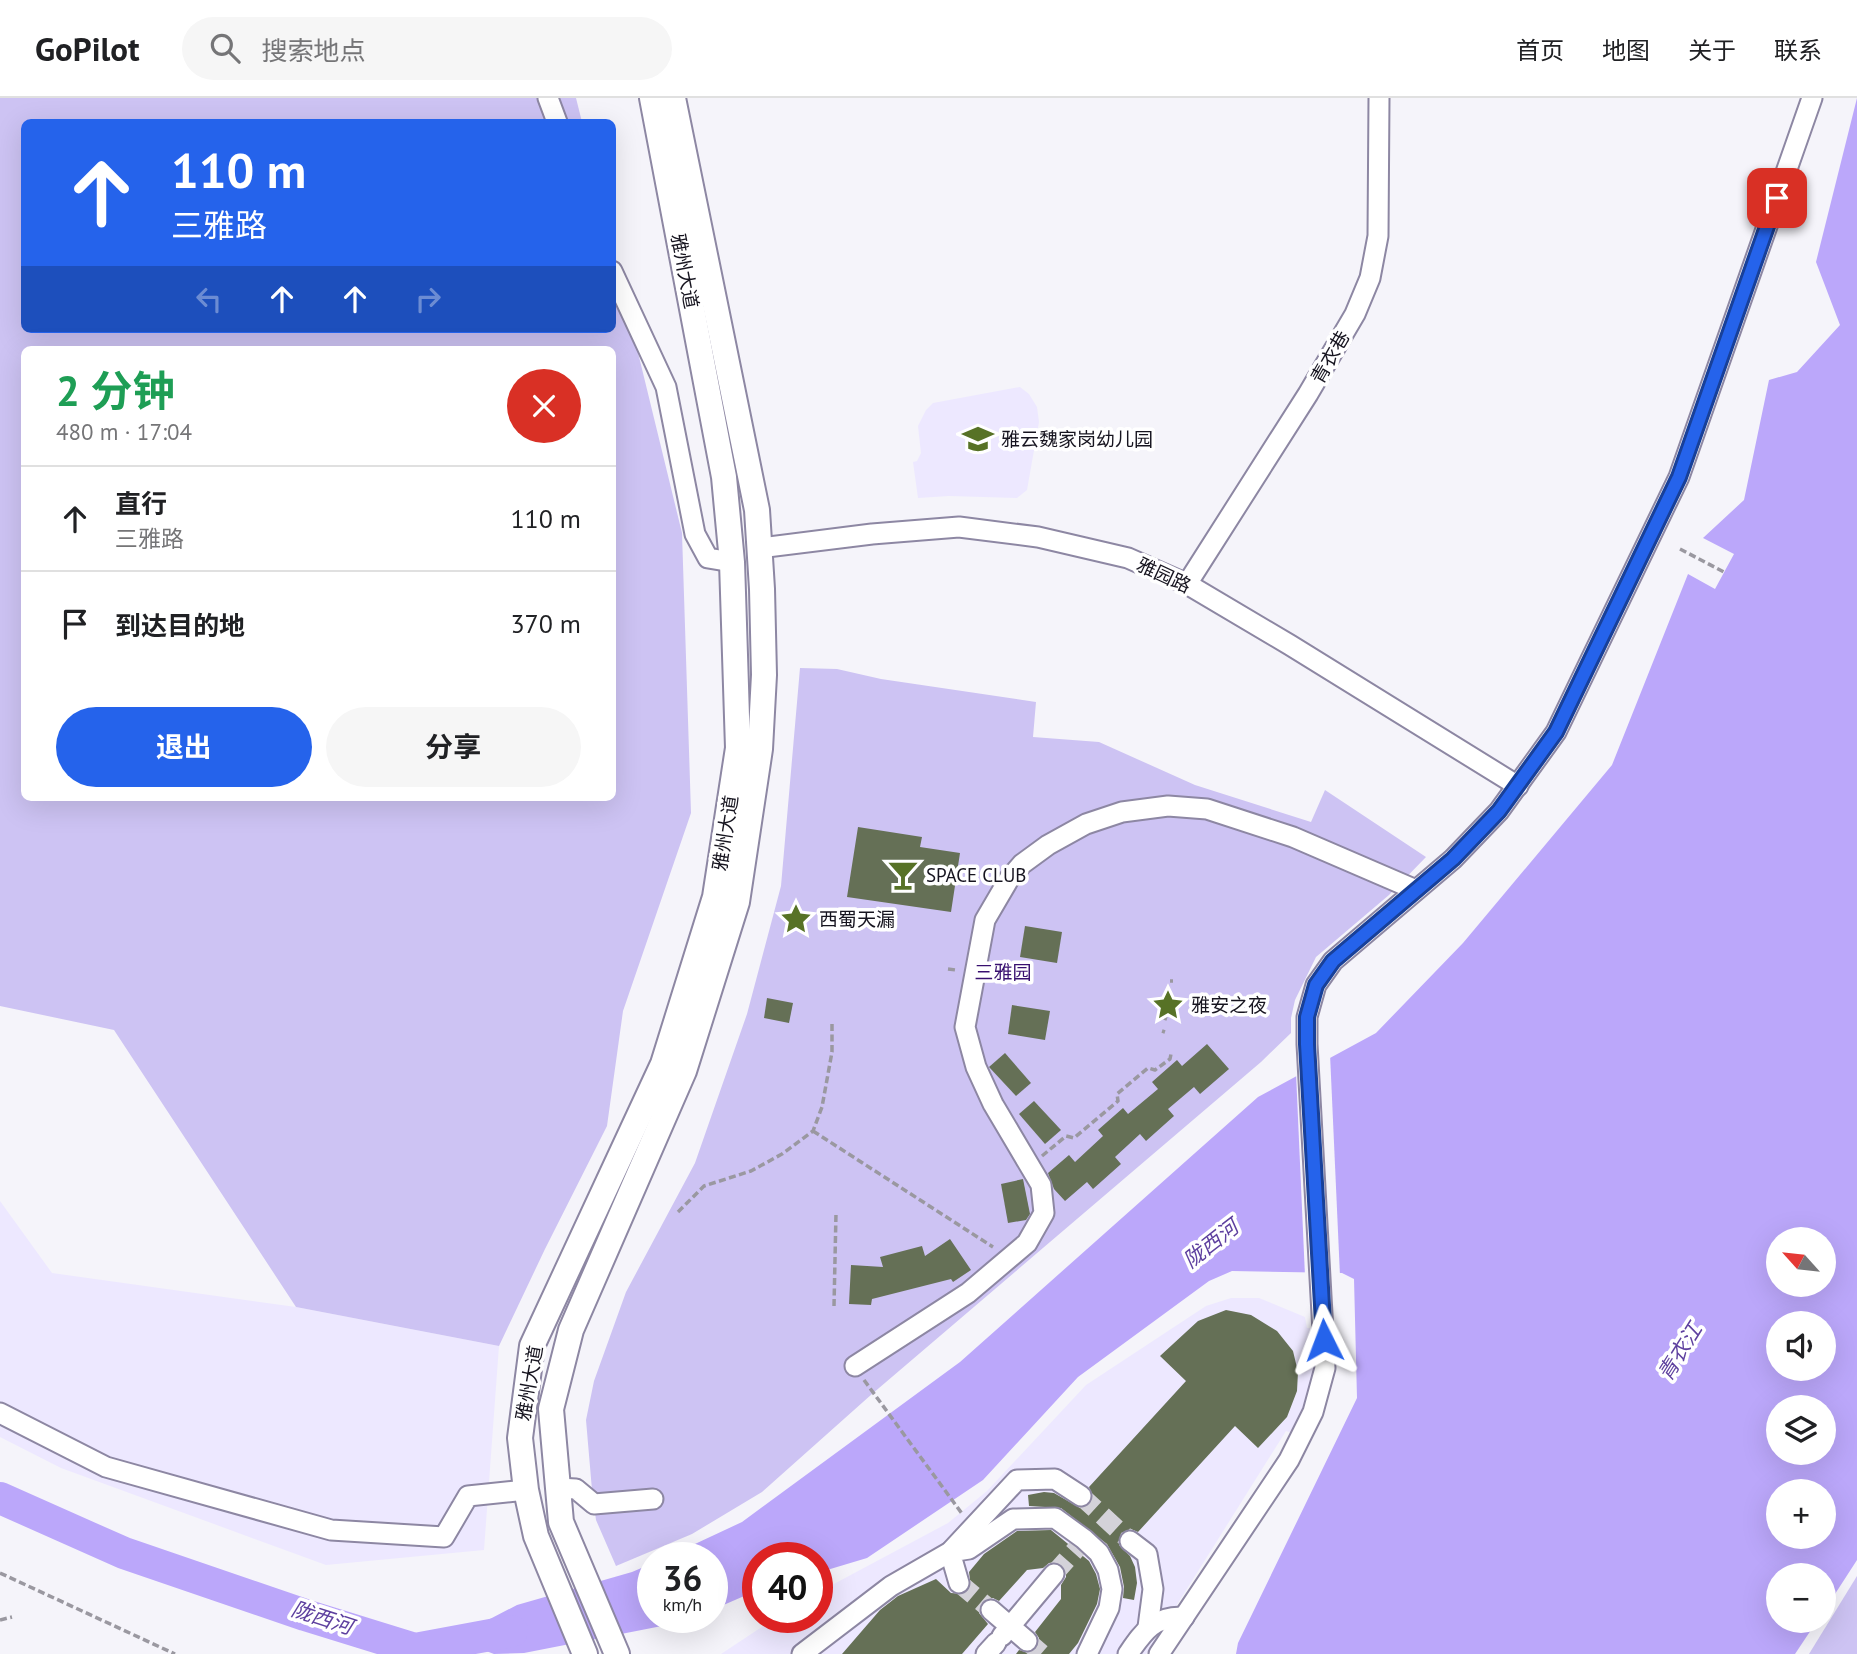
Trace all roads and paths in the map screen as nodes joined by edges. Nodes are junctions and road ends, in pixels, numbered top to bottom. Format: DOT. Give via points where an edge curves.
graph roads {
  1 [pos="548,98"];
  2 [pos="652,98"];
  3 [pos="673,98"];
  4 [pos="1379,98"];
  5 [pos="1812,98"];
  6 [pos="556,119"];
  7 [pos="616,280"];
  8 [pos="760,548"];
  9 [pos="1679,549"];
  10 [pos="732,562"];
  11 [pos="1724,572"];
  12 [pos="1187,584"];
  13 [pos="1518,786"];
  14 [pos="1416,890"];
  15 [pos="948,968"];
  16 [pos="956,970"];
  17 [pos="832,1021"];
  18 [pos="1171,1054"];
  19 [pos="813,1131"];
  20 [pos="1030,1167"];
  21 [pos="678,1212"];
  22 [pos="836,1213"];
  23 [pos="1010,1258"];
  24 [pos="834,1306"];
  25 [pos="855,1366"];
  26 [pos="872,1394"];
  27 [pos="0,1413"];
  28 [pos="558,1489"];
  29 [pos="526,1490"];
  30 [pos="1081,1496"];
  31 [pos="653,1499"];
  32 [pos="961,1513"];
  33 [pos="1130,1541"];
  34 [pos="950,1552"];
  35 [pos="0,1573"];
  36 [pos="1054,1574"];
  37 [pos="959,1583"];
  38 [pos="30,1586"];
  39 [pos="26,1594"];
  40 [pos="991,1610"];
  41 [pos="12,1616"];
  42 [pos="1184,1617"];
  43 [pos="0,1620"];
  44 [pos="1147,1627"];
  45 [pos="998,1640"];
  46 [pos="1027,1641"];
  47 [pos="805,1653"];
  48 [pos="175,1654"];
  49 [pos="585,1654"];
  50 [pos="617,1654"];
  51 [pos="1087,1654"];
  52 [pos="1128,1654"];
  53 [pos="1159,1654"];
  1 -- 6 [label="street"];
  2 -- 10 [label="main road, 雅州大道" via="724,477"];
  3 -- 8 [label="main road, 雅州大道" via="757,510"];
  4 -- 12 [label="street, 青衣巷" via="1378,236 1370,278 1355,314 1308,394"];
  5 -- 13 [label="street" via="1679,477 1556,732"];
  7 -- 10 [label="street" via="666,387 695,534 708,558"];
  8 -- 12 [label="street, 雅园路" via="959,527 1038,537 1128,558"];
  8 -- 28 [label="main road, 雅州大道" via="764,675 760,749 737,902 684,1071 571,1330 551,1409"];
  9 -- 11 [label="path"];
  10 -- 29 [label="main road, 雅州大道" via="738,748 715,897 663,1064 532,1346 520,1438"];
  12 -- 13 [label="street, 雅园路"];
  13 -- 14 [label="street" via="1453,859"];
  14 -- 20 [label="street" via="1293,837 1207,809 1168,806 1122,812 1086,824 1048,845 1009,879 985,920 965,1027 975,1067"];
  14 -- 42 [label="street" via="1333,961 1316,985 1307,1017 1307,1044 1325,1368 1313,1412 1289,1460"];
  15 -- 16 [label="path"];
  17 -- 19 [label="path" via="832,1052"];
  18 -- 20 [label="path" via="1155,1070 1148,1068 1128,1085 1118,1094 1118,1101 1073,1138 1066,1136"];
  19 -- 21 [label="path" via="751,1171 704,1186"];
  19 -- 23 [label="path"];
  20 -- 23 [label="street" via="1041,1185 1044,1213 1027,1243"];
  22 -- 24 [label="path"];
  23 -- 25 [label="street" via="968,1293"];
  26 -- 32 [label="path"];
  27 -- 29 [label="street" via="106,1467 331,1530 444,1537 468,1496"];
  28 -- 31 [label="street" via="576,1489 594,1504"];
  28 -- 50 [label="main road, 雅州大道" via="561,1522"];
  29 -- 49 [label="main road, 雅州大道" via="536,1536"];
  30 -- 34 [label="street" via="1055,1479 1017,1480"];
  33 -- 44 [label="street" via="1147,1554 1153,1589"];
  34 -- 37 [label="street"];
  34 -- 47 [label="street" via="891,1586"];
  34 -- 51 [label="street" via="969,1549 1013,1519 1055,1518 1099,1553 1108,1570 1110,1608"];
  35 -- 38 [label="path"];
  36 -- 45 [label="street"];
  38 -- 39 [label="path"];
  38 -- 48 [label="path"];
  40 -- 45 [label="street"];
  41 -- 43 [label="path"];
  42 -- 44 [label="street" via="1171,1616"];
  42 -- 53 [label="street"];
  44 -- 52 [label="street"];
  45 -- 46 [label="street"];
}
